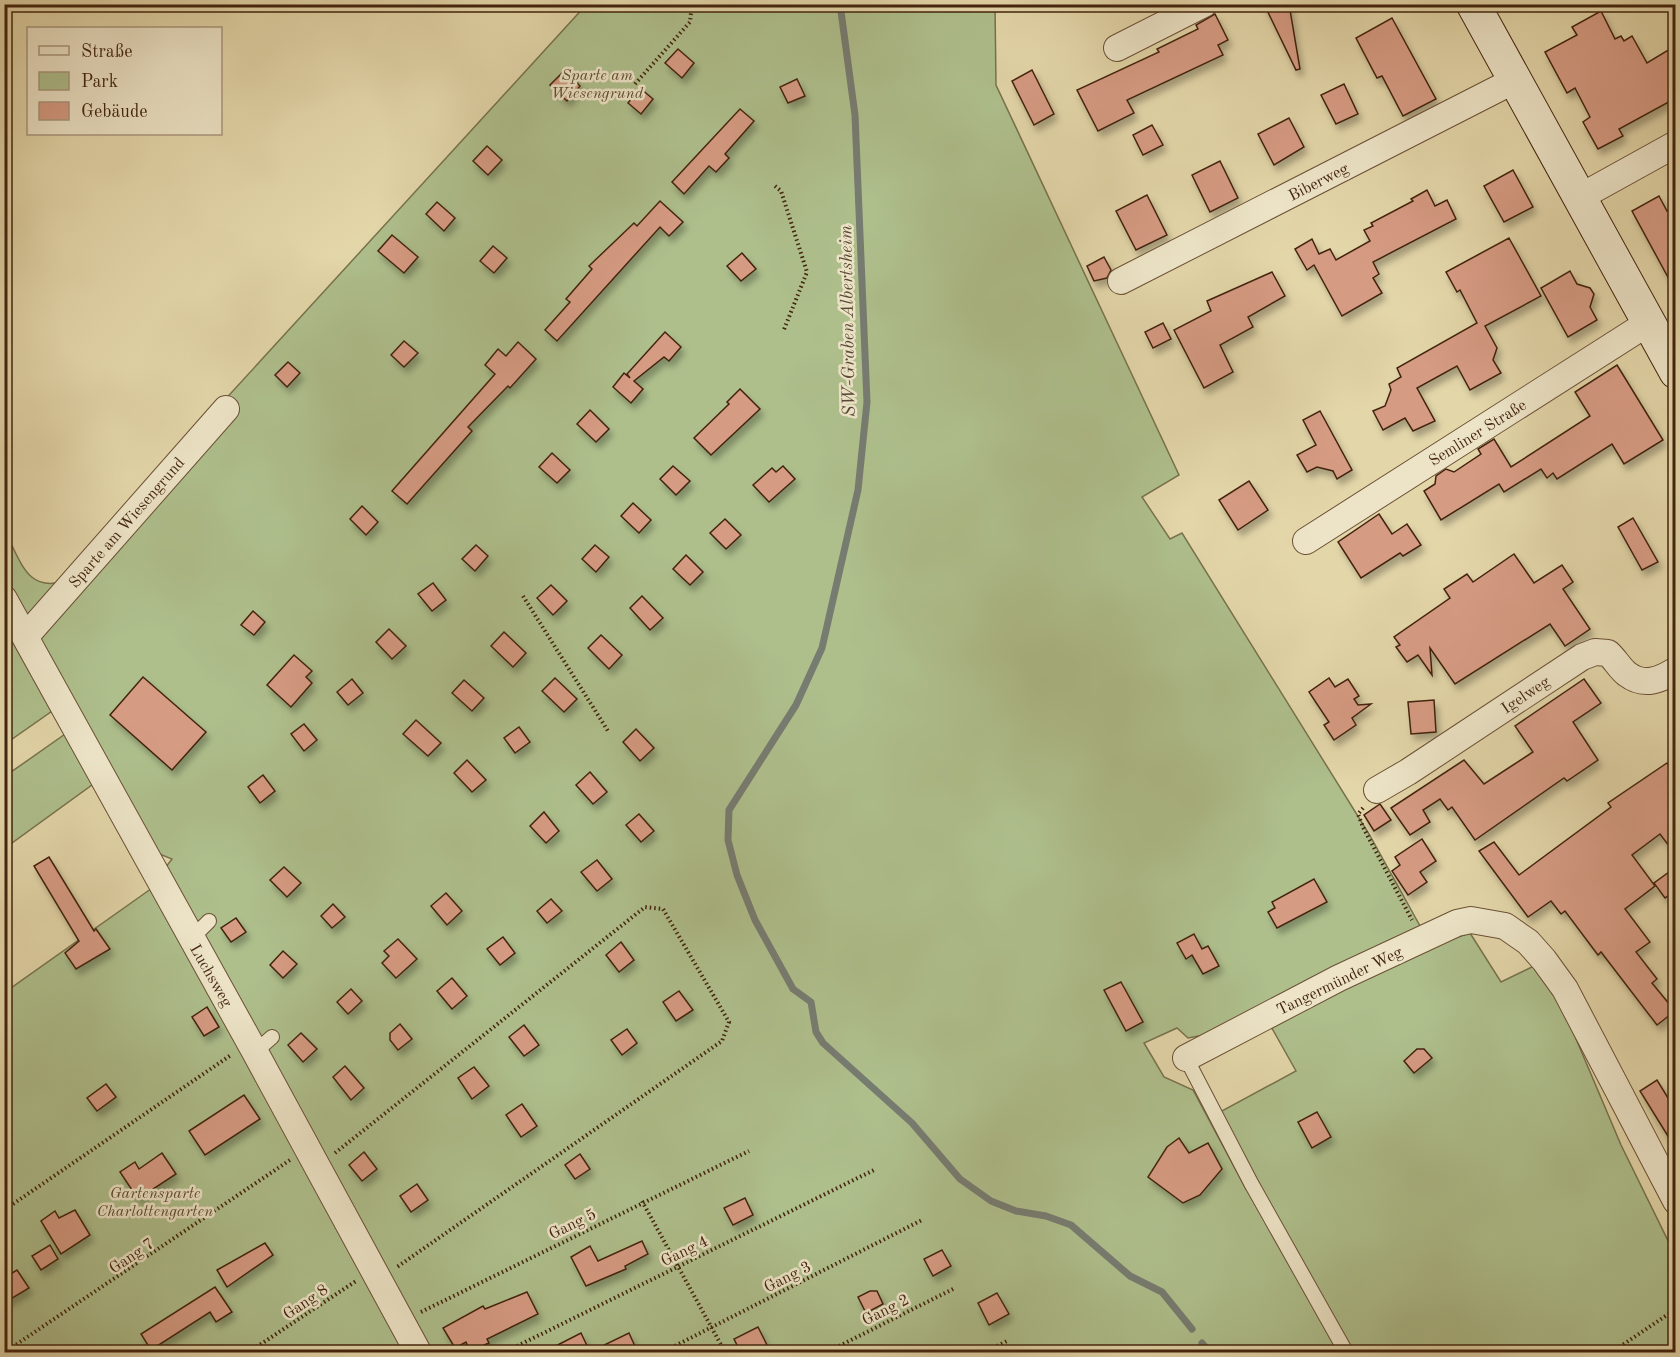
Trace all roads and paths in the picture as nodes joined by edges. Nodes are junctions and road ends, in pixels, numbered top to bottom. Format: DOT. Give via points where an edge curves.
graph roads {
  1 [pos="692,4"];
  2 [pos="1204,4"];
  3 [pos="1473,4"];
  4 [pos="1117,48"];
  5 [pos="1515,80"];
  6 [pos="635,84"];
  7 [pos="1676,144"];
  8 [pos="774,186"];
  9 [pos="1577,195"];
  10 [pos="1121,281"];
  11 [pos="1648,323"];
  12 [pos="783,332"];
  13 [pos="1676,372"];
  14 [pos="226,409"];
  15 [pos="1306,541"];
  16 [pos="523,596"];
  17 [pos="4,599"];
  18 [pos="26,636"];
  19 [pos="1676,670"];
  20 [pos="608,731"];
  21 [pos="1377,790"];
  22 [pos="209,921"];
  23 [pos="191,939"];
  24 [pos="1423,939"];
  25 [pos="259,1044"];
  26 [pos="1186,1058"];
  27 [pos="749,1151"];
  28 [pos="308,1160"];
  29 [pos="874,1170"];
  30 [pos="1676,1201"];
  31 [pos="642,1202"];
  32 [pos="13,1204"];
  33 [pos="922,1220"];
  34 [pos="678,1267"];
  35 [pos="376,1275"];
  36 [pos="955,1288"];
  37 [pos="1676,1309"];
  38 [pos="417,1314"];
  39 [pos="711,1328"];
  40 [pos="1009,1340"];
  41 [pos="5,1353"];
  42 [pos="249,1353"];
  43 [pos="418,1353"];
  44 [pos="505,1353"];
  45 [pos="663,1353"];
  46 [pos="725,1353"];
  47 [pos="827,1353"];
  48 [pos="985,1353"];
  49 [pos="1346,1353"];
  50 [pos="1612,1353"];
  1 -- 6 [label="path" via="690,22"];
  2 -- 4 [label="street"];
  3 -- 5 [label="street"];
  5 -- 9 [label="street"];
  5 -- 10 [label="street, Biberweg"];
  7 -- 9 [label="street"];
  8 -- 12 [label="path" via="781,191 807,272"];
  9 -- 11 [label="street"];
  11 -- 13 [label="street"];
  11 -- 15 [label="street, Semliner Straße"];
  14 -- 18 [label="street, Sparte am Wiesengrund"];
  16 -- 20 [label="path"];
  17 -- 18 [label="street, Luchsweg"];
  18 -- 23 [label="street, Luchsweg"];
  19 -- 21 [label="street, Igelweg" via="1648,681 1626,674 1608,653 1582,657"];
  21 -- 24 [label="path" via="1358,814"];
  22 -- 23 [label="lane"];
  23 -- 25 [label="street, Luchsweg"];
  24 -- 26 [label="street, Tangermünder Weg"];
  24 -- 30 [label="street, Tangermünder Weg" via="1471,920 1505,926 1528,942 1565,989"];
  25 -- 28 [label="street, Luchsweg"];
  25 -- 32 [label="path"];
  26 -- 49 [label="lane, Tangermünder Weg"];
  27 -- 31 [label="path, Gang 5"];
  28 -- 35 [label="street, Luchsweg"];
  28 -- 35 [label="path, Gang 7" via="645,907 663,909 729,1022 722,1041"];
  28 -- 41 [label="path, Gang 7"];
  29 -- 34 [label="path, Gang 4"];
  31 -- 34 [label="path"];
  31 -- 38 [label="path, Gang 5"];
  33 -- 39 [label="path, Gang 3"];
  34 -- 39 [label="path"];
  34 -- 44 [label="path, Gang 4"];
  35 -- 42 [label="path, Gang 8"];
  35 -- 43 [label="street, Luchsweg"];
  36 -- 47 [label="path, Gang 2"];
  37 -- 50 [label="path"];
  39 -- 45 [label="path, Gang 3"];
  39 -- 46 [label="path"];
  40 -- 48 [label="path"];
}
